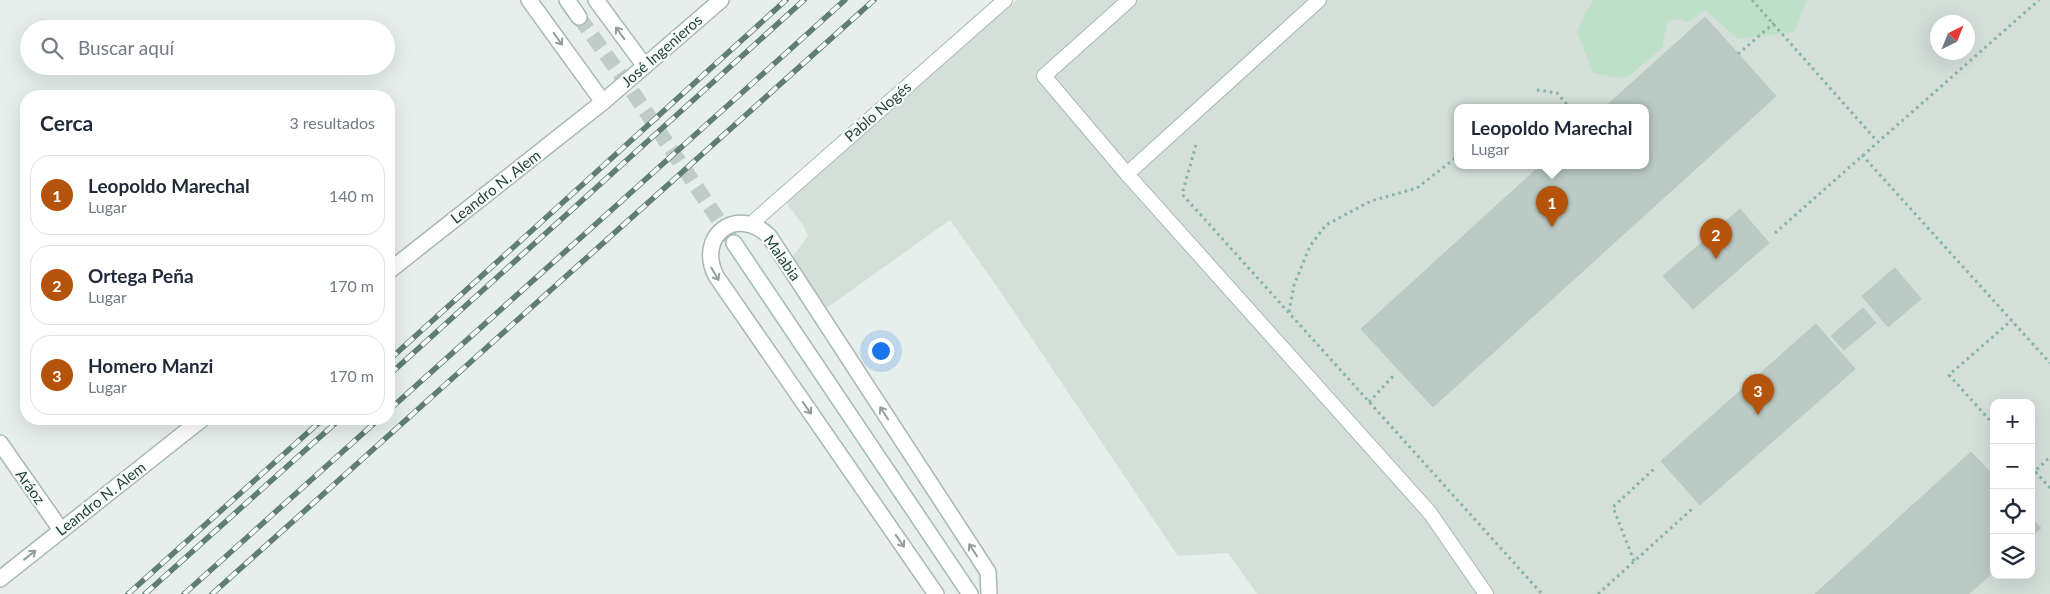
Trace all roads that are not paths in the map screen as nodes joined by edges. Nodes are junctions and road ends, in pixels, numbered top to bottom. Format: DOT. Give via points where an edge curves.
graph roads {
  1 [pos="529,0"];
  2 [pos="566,0"];
  3 [pos="596,0"];
  4 [pos="720,0"];
  5 [pos="1005,0"];
  6 [pos="1129,0"];
  7 [pos="1319,0"];
  8 [pos="579,17"];
  9 [pos="644,65"];
  10 [pos="603,102"];
  11 [pos="1127,174"];
  12 [pos="752,224"];
  13 [pos="734,243"];
  14 [pos="395,266"];
  15 [pos="194,425"];
  16 [pos="0,443"];
  17 [pos="61,530"];
  18 [pos="0,579"];
  19 [pos="936,594"];
  20 [pos="970,594"];
  21 [pos="989,594"];
  22 [pos="1486,594"];
  1 -- 10 [label="street, one-way"];
  2 -- 8 [label="street"];
  9 -- 3 [label="street, one-way"];
  4 -- 9 [label="street, José Ingenieros"];
  5 -- 12 [label="lane, Pablo Nogés"];
  6 -- 11 [label="lane" via="1044,76"];
  7 -- 11 [label="lane"];
  9 -- 10 [label="street, José Ingenieros"];
  10 -- 14 [label="street, Leandro N. Alem"];
  11 -- 22 [label="lane" via="1430,513"];
  12 -- 19 [label="street, Malabia, one-way" via="730,224 721,230 713,240 710,264"];
  21 -- 12 [label="street, Malabia, one-way" via="988,572 769,236"];
  13 -- 20 [label="street, Malabia"];
  15 -- 17 [label="street, Leandro N. Alem"];
  16 -- 17 [label="street, Aráoz"];
  18 -- 17 [label="street, Leandro N. Alem, one-way"];
}
